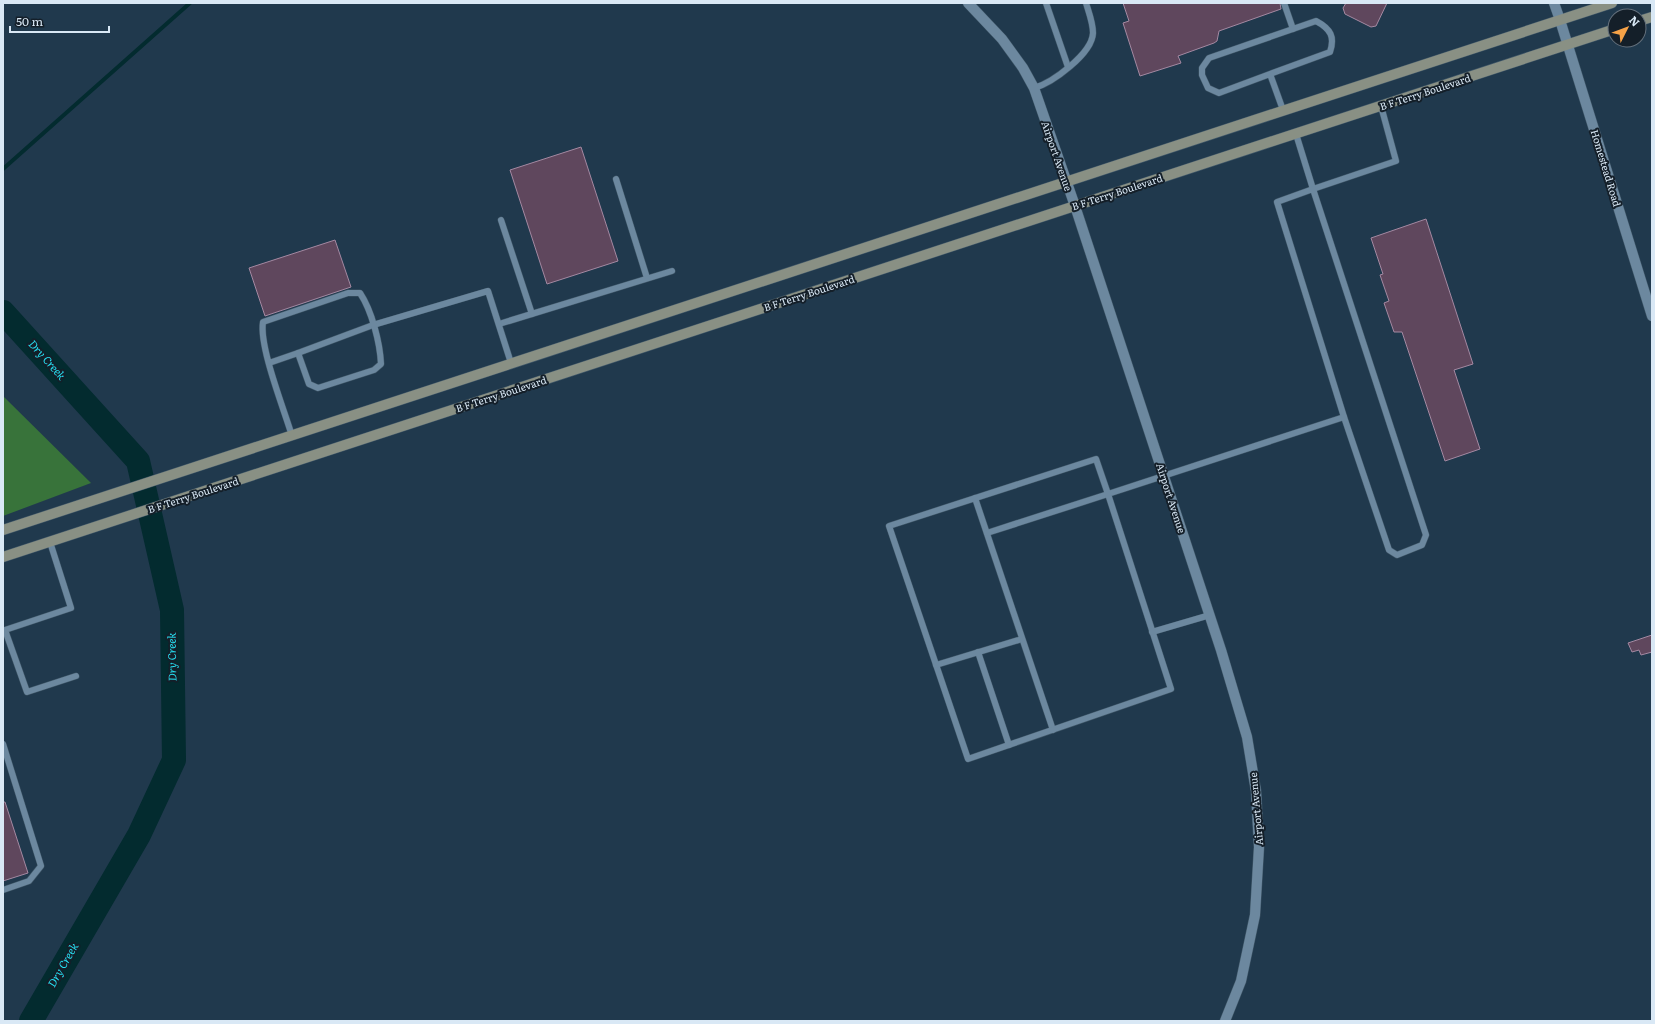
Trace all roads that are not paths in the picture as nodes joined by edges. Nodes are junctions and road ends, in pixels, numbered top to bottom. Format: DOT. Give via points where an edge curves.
graph roads {
  1 [pos="968,3"];
  2 [pos="1046,3"];
  3 [pos="1086,3"];
  4 [pos="1284,3"];
  5 [pos="1554,3"];
  6 [pos="1612,3"];
  7 [pos="1560,20"];
  8 [pos="1293,29"];
  9 [pos="1607,32"];
  10 [pos="1567,45"];
  11 [pos="1068,67"];
  12 [pos="1270,74"];
  13 [pos="1034,88"];
  14 [pos="1381,106"];
  15 [pos="1283,110"];
  16 [pos="1296,134"];
  17 [pos="616,179"];
  18 [pos="1066,181"];
  19 [pos="1313,189"];
  20 [pos="1074,206"];
  21 [pos="501,220"];
  22 [pos="672,272"];
  23 [pos="648,278"];
  24 [pos="532,314"];
  25 [pos="1652,316"];
  26 [pos="499,324"];
  27 [pos="372,325"];
  28 [pos="298,353"];
  29 [pos="269,362"];
  30 [pos="511,364"];
  31 [pos="1344,417"];
  32 [pos="292,436"];
  33 [pos="1164,475"];
  34 [pos="1108,494"];
  35 [pos="975,498"];
  36 [pos="3,530"];
  37 [pos="987,533"];
  38 [pos="50,542"];
  39 [pos="3,557"];
  40 [pos="1210,615"];
  41 [pos="1152,632"];
  42 [pos="1022,638"];
  43 [pos="978,652"];
  44 [pos="936,665"];
  45 [pos="76,676"];
  46 [pos="1053,730"];
  47 [pos="3,744"];
  48 [pos="1009,744"];
  49 [pos="3,890"];
  50 [pos="1225,1021"];
  1 -- 13 [label="street, Airport Avenue" via="1002,39"];
  2 -- 11 [label="lane"];
  3 -- 11 [label="lane" via="1093,34 1083,53"];
  4 -- 8 [label="lane"];
  5 -- 7 [label="street, Homestead Road"];
  6 -- 7 [label="main road"];
  7 -- 10 [label="street, Homestead Road"];
  7 -- 15 [label="main road"];
  8 -- 12 [label="lane" via="1316,21 1325,26 1333,43 1330,52"];
  8 -- 12 [label="lane" via="1209,58 1202,68 1202,75 1208,88 1219,93"];
  9 -- 10 [label="main road, B F Terry Boulevard"];
  10 -- 14 [label="main road, B F Terry Boulevard"];
  10 -- 25 [label="street, Homestead Road"];
  11 -- 13 [label="lane" via="1043,85"];
  12 -- 15 [label="lane"];
  13 -- 18 [label="street, Airport Avenue"];
  14 -- 16 [label="main road, B F Terry Boulevard"];
  14 -- 19 [label="lane" via="1396,160"];
  15 -- 18 [label="main road"];
  16 -- 19 [label="lane"];
  16 -- 20 [label="main road, B F Terry Boulevard"];
  17 -- 23 [label="lane"];
  18 -- 20 [label="street, Airport Avenue"];
  18 -- 30 [label="main road"];
  19 -- 31 [label="lane" via="1277,202"];
  19 -- 31 [label="lane" via="1426,535 1422,545 1397,555 1389,550"];
  20 -- 33 [label="street, Airport Avenue"];
  20 -- 38 [label="main road, B F Terry Boulevard"];
  21 -- 24 [label="lane"];
  22 -- 23 [label="lane"];
  23 -- 24 [label="lane"];
  24 -- 26 [label="lane"];
  26 -- 27 [label="lane" via="488,291"];
  26 -- 30 [label="lane"];
  27 -- 28 [label="lane"];
  27 -- 28 [label="lane" via="380,350 381,364 374,370 318,388 309,384"];
  27 -- 29 [label="lane" via="366,303 360,293 348,293 272,317 263,322 262,330"];
  28 -- 29 [label="lane"];
  29 -- 32 [label="lane"];
  30 -- 32 [label="main road"];
  31 -- 33 [label="lane"];
  32 -- 36 [label="main road"];
  33 -- 34 [label="lane"];
  33 -- 40 [label="street, Airport Avenue"];
  34 -- 35 [label="lane" via="1096,460"];
  34 -- 37 [label="lane"];
  34 -- 41 [label="lane"];
  35 -- 37 [label="lane"];
  35 -- 44 [label="lane" via="889,526"];
  37 -- 42 [label="lane"];
  38 -- 39 [label="main road, B F Terry Boulevard"];
  38 -- 45 [label="lane" via="70,608 5,630 27,692"];
  40 -- 41 [label="lane"];
  40 -- 50 [label="street, Airport Avenue" via="1247,737 1256,791 1259,847 1255,915 1241,981"];
  41 -- 46 [label="lane" via="1171,689"];
  42 -- 43 [label="lane"];
  42 -- 46 [label="lane"];
  43 -- 44 [label="lane"];
  43 -- 48 [label="lane"];
  44 -- 48 [label="lane" via="968,759"];
  46 -- 48 [label="lane"];
  47 -- 49 [label="lane" via="41,866 29,881"];
}
